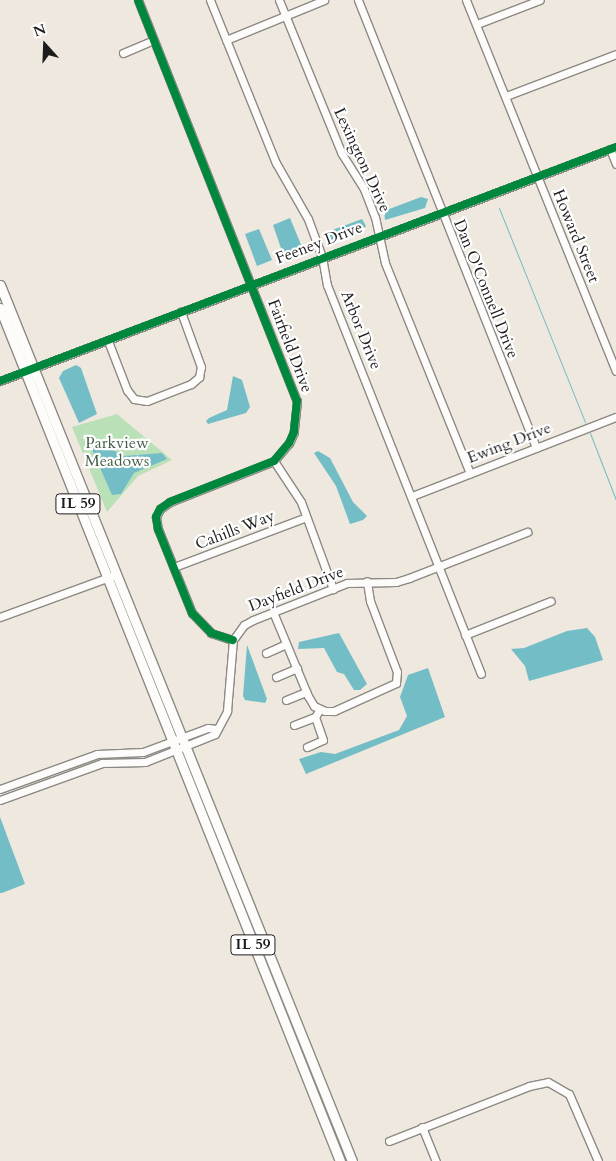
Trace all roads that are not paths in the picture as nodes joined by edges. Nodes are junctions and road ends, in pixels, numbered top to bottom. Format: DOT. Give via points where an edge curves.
graph roads {
  1 [pos="138,0"];
  2 [pos="210,0"];
  3 [pos="279,0"];
  4 [pos="324,0"];
  5 [pos="358,0"];
  6 [pos="466,0"];
  7 [pos="540,0"];
  8 [pos="285,16"];
  9 [pos="477,24"];
  10 [pos="154,40"];
  11 [pos="226,40"];
  12 [pos="123,52"];
  13 [pos="616,54"];
  14 [pos="506,96"];
  15 [pos="613,148"];
  16 [pos="616,164"];
  17 [pos="538,176"];
  18 [pos="441,213"];
  19 [pos="379,235"];
  20 [pos="322,257"];
  21 [pos="251,284"];
  22 [pos="0,285"];
  23 [pos="0,308"];
  24 [pos="181,312"];
  25 [pos="108,341"];
  26 [pos="29,370"];
  27 [pos="616,371"];
  28 [pos="0,381"];
  29 [pos="616,417"];
  30 [pos="536,448"];
  31 [pos="274,460"];
  32 [pos="470,473"];
  33 [pos="412,496"];
  34 [pos="306,517"];
  35 [pos="527,532"];
  36 [pos="438,566"];
  37 [pos="174,568"];
  38 [pos="112,576"];
  39 [pos="367,581"];
  40 [pos="333,589"];
  41 [pos="551,600"];
  42 [pos="273,612"];
  43 [pos="0,617"];
  44 [pos="465,635"];
  45 [pos="233,640"];
  46 [pos="286,644"];
  47 [pos="266,653"];
  48 [pos="297,668"];
  49 [pos="481,674"];
  50 [pos="276,677"];
  51 [pos="306,692"];
  52 [pos="286,700"];
  53 [pos="320,709"];
  54 [pos="315,717"];
  55 [pos="294,725"];
  56 [pos="216,729"];
  57 [pos="177,739"];
  58 [pos="307,747"];
  59 [pos="181,749"];
  60 [pos="58,767"];
  61 [pos="61,777"];
  62 [pos="0,789"];
  63 [pos="0,800"];
  64 [pos="422,1127"];
  65 [pos="389,1141"];
  66 [pos="340,1161"];
  67 [pos="352,1161"];
  68 [pos="436,1161"];
  69 [pos="598,1161"];
  1 -- 10 [label="street, Fairfield Drive"];
  2 -- 11 [label="street, Arbor Drive"];
  3 -- 8 [label="street, Lexington Drive"];
  4 -- 8 [label="street"];
  5 -- 18 [label="street, Dan O'Connell Drive" via="436,192"];
  6 -- 9 [label="street, Howard Street"];
  7 -- 9 [label="street"];
  8 -- 11 [label="street"];
  8 -- 19 [label="street, Lexington Drive" via="342,154 364,189"];
  9 -- 14 [label="street, Howard Street"];
  10 -- 12 [label="street"];
  10 -- 21 [label="street, Fairfield Drive"];
  11 -- 20 [label="street, Arbor Drive" via="276,163 308,219"];
  13 -- 14 [label="street"];
  14 -- 17 [label="street, Howard Street"];
  15 -- 16 [label="street"];
  15 -- 17 [label="street, Feeney Drive"];
  17 -- 18 [label="street, Feeney Drive"];
  17 -- 27 [label="street, Howard Street"];
  18 -- 19 [label="street, Feeney Drive"];
  18 -- 30 [label="street, Dan O'Connell Drive"];
  19 -- 20 [label="street, Feeney Drive"];
  19 -- 32 [label="street, Lexington Drive" via="388,270"];
  20 -- 21 [label="street, Feeney Drive"];
  20 -- 33 [label="street, Arbor Drive" via="327,285"];
  21 -- 24 [label="street, Feeney Drive"];
  21 -- 31 [label="street, Fairfield Drive" via="297,401 294,432"];
  22 -- 26 [label="main road, IL 59"];
  23 -- 26 [label="main road, IL 59"];
  24 -- 25 [label="street, Feeney Drive"];
  24 -- 25 [label="street" via="201,367 199,377 191,384 147,401 134,399 127,390"];
  25 -- 26 [label="street, Feeney Drive"];
  26 -- 28 [label="street, Feeney Drive"];
  26 -- 38 [label="main road, IL 59"];
  29 -- 30 [label="street, Ewing Drive"];
  30 -- 32 [label="street, Ewing Drive"];
  31 -- 34 [label="street" via="293,488"];
  31 -- 37 [label="street, Fairfield Drive" via="162,507 157,524"];
  32 -- 33 [label="street, Ewing Drive"];
  33 -- 36 [label="street, Arbor Drive"];
  34 -- 37 [label="street, Cahills Way"];
  34 -- 40 [label="street"];
  35 -- 36 [label="street, Dayfield Drive"];
  36 -- 39 [label="street, Dayfield Drive" via="396,582"];
  36 -- 44 [label="street, Arbor Drive"];
  37 -- 45 [label="street, Fairfield Drive" via="197,618 211,633"];
  38 -- 43 [label="street"];
  38 -- 57 [label="main road, IL 59"];
  39 -- 40 [label="street, Dayfield Drive"];
  39 -- 53 [label="street" via="370,601 397,672 396,683 334,711"];
  40 -- 42 [label="street, Dayfield Drive"];
  41 -- 44 [label="street"];
  42 -- 45 [label="street, Dayfield Drive" via="244,625"];
  42 -- 46 [label="street"];
  44 -- 49 [label="street, Arbor Drive"];
  45 -- 56 [label="street" via="227,711"];
  46 -- 47 [label="street"];
  46 -- 48 [label="street"];
  48 -- 50 [label="street"];
  48 -- 51 [label="street"];
  51 -- 52 [label="street"];
  51 -- 53 [label="street" via="314,706"];
  53 -- 54 [label="street"];
  54 -- 55 [label="street"];
  54 -- 58 [label="street" via="323,740"];
  56 -- 57 [label="street" via="208,728"];
  56 -- 59 [label="street" via="215,734"];
  57 -- 59 [label="main road, IL 59"];
  57 -- 60 [label="street" via="143,752 96,754"];
  59 -- 61 [label="street" via="145,762 102,763"];
  59 -- 66 [label="main road, IL 59"];
  59 -- 67 [label="main road, IL 59"];
  60 -- 61 [label="street"];
  60 -- 62 [label="street"];
  61 -- 63 [label="street"];
  64 -- 65 [label="street"];
  64 -- 68 [label="street"];
  64 -- 69 [label="street" via="529,1086 548,1082 562,1087 569,1094"];
}
